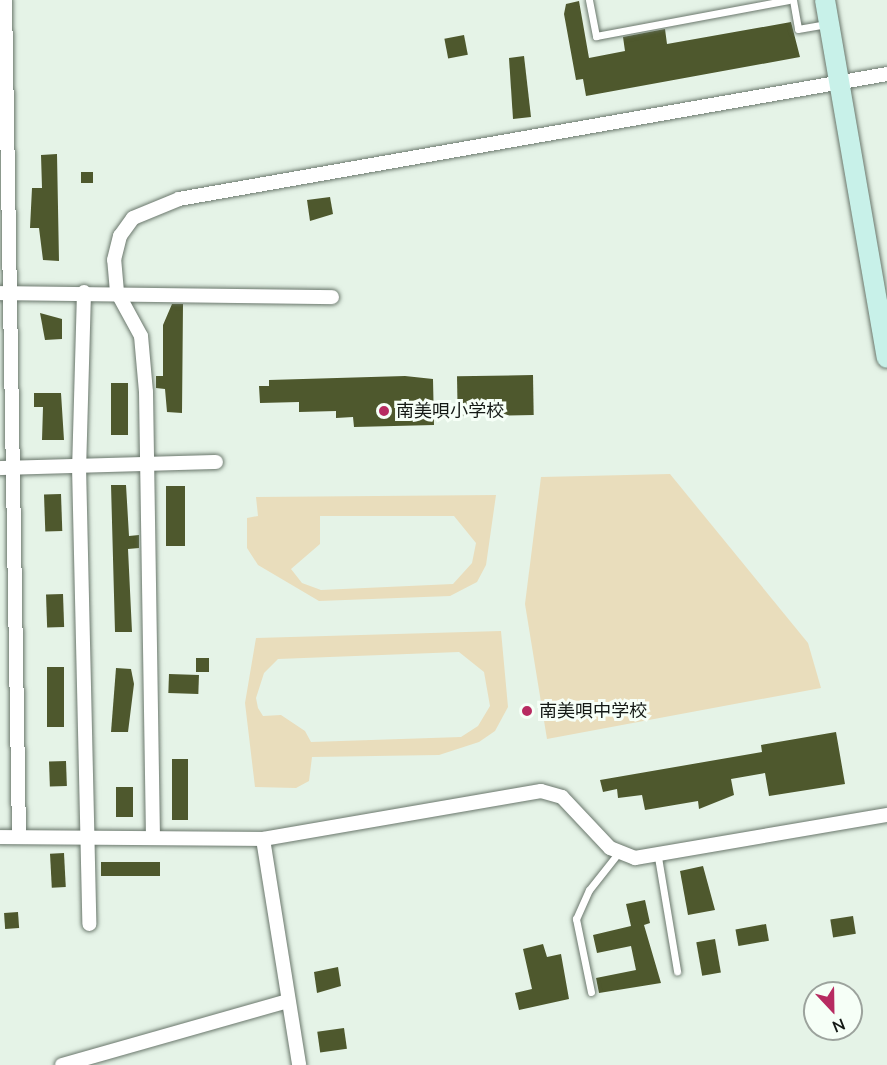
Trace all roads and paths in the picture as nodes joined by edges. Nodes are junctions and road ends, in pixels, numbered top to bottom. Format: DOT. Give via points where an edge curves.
graph roads {
  1 [pos="5,0"];
  2 [pos="589,0"];
  3 [pos="791,0"];
  4 [pos="825,0"];
  5 [pos="830,23"];
  6 [pos="3,45"];
  7 [pos="887,75"];
  8 [pos="842,81"];
  9 [pos="84,292"];
  10 [pos="117,292"];
  11 [pos="6,293"];
  12 [pos="332,297"];
  13 [pos="884,329"];
  14 [pos="887,358"];
  15 [pos="216,462"];
  16 [pos="147,464"];
  17 [pos="79,466"];
  18 [pos="6,468"];
  19 [pos="887,815"];
  20 [pos="0,837"];
  21 [pos="19,837"];
  22 [pos="85,838"];
  23 [pos="153,838"];
  24 [pos="263,839"];
  25 [pos="619,852"];
  26 [pos="658,856"];
  27 [pos="89,924"];
  28 [pos="677,971"];
  29 [pos="591,992"];
  30 [pos="288,1001"];
  31 [pos="62,1065"];
  32 [pos="299,1065"];
  1 -- 6 [label="street"];
  2 -- 3 [label="lane" via="596,36"];
  3 -- 5 [label="lane" via="798,29"];
  4 -- 5 [label="street"];
  5 -- 8 [label="street"];
  6 -- 11 [label="street"];
  7 -- 8 [label="street"];
  8 -- 10 [label="street" via="152,206 133,218 120,236 114,260"];
  8 -- 13 [label="street"];
  9 -- 10 [label="street"];
  9 -- 11 [label="street"];
  9 -- 17 [label="street"];
  10 -- 12 [label="street"];
  10 -- 16 [label="street" via="141,336"];
  11 -- 18 [label="street"];
  13 -- 14 [label="street"];
  15 -- 16 [label="street"];
  16 -- 17 [label="street"];
  16 -- 23 [label="street"];
  17 -- 18 [label="street"];
  17 -- 22 [label="street"];
  18 -- 21 [label="street"];
  19 -- 26 [label="street"];
  20 -- 21 [label="street"];
  21 -- 22 [label="street"];
  22 -- 23 [label="street"];
  22 -- 27 [label="street"];
  23 -- 24 [label="street"];
  24 -- 25 [label="street" via="542,792 562,797"];
  24 -- 30 [label="street"];
  25 -- 26 [label="street" via="635,858"];
  25 -- 29 [label="lane" via="589,890 576,920"];
  26 -- 28 [label="lane"];
  30 -- 31 [label="street"];
  30 -- 32 [label="street"];
}
